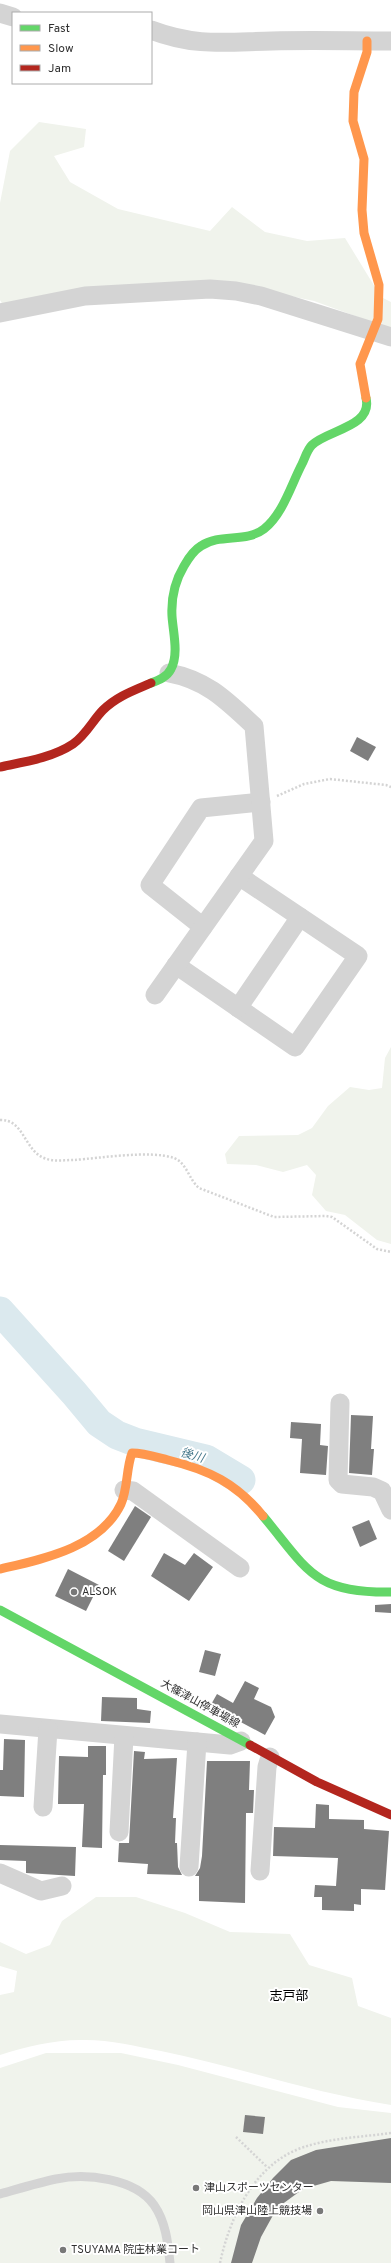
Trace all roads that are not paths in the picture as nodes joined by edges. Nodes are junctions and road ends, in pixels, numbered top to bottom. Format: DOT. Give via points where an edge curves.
graph roads {
  1 [pos="0,13"];
  2 [pos="12,17"];
  3 [pos="152,30"];
  4 [pos="367,41"];
  5 [pos="391,41"];
  6 [pos="0,313"];
  7 [pos="383,335"];
  8 [pos="170,673"];
  9 [pos="0,768"];
  10 [pos="261,802"];
  11 [pos="239,876"];
  12 [pos="300,917"];
  13 [pos="203,927"];
  14 [pos="176,965"];
  15 [pos="154,995"];
  16 [pos="238,1008"];
  17 [pos="340,1403"];
  18 [pos="124,1490"];
  19 [pos="391,1510"];
  20 [pos="240,1568"];
  21 [pos="0,1569"];
  22 [pos="391,1592"];
  23 [pos="0,1610"];
  24 [pos="0,1724"];
  25 [pos="48,1729"];
  26 [pos="124,1736"];
  27 [pos="241,1741"];
  28 [pos="197,1742"];
  29 [pos="270,1757"];
  30 [pos="43,1807"];
  31 [pos="391,1815"];
  32 [pos="119,1832"];
  33 [pos="189,1867"];
  34 [pos="260,1871"];
  35 [pos="0,1873"];
  36 [pos="62,1886"];
  37 [pos="0,2194"];
  38 [pos="170,2263"];
  1 -- 2 [label="street"];
  3 -- 4 [label="street" via="189,41 231,44 272,41"];
  4 -- 5 [label="street"];
  4 -- 7 [label="street" via="367,52 354,92 353,120 364,159 364,233 379,285"];
  6 -- 7 [label="street" via="85,296 210,289 261,296"];
  7 -- 8 [label="street" via="360,364 367,409 361,418 311,446 275,517 263,530 248,536 221,537 201,544 192,554 179,576 172,598 174,645"];
  8 -- 9 [label="street" via="124,694 105,708 71,745 53,754"];
  8 -- 10 [label="street" via="198,680 224,698 254,726"];
  10 -- 11 [label="street" via="264,841"];
  10 -- 13 [label="street" via="201,808 150,885"];
  11 -- 12 [label="street"];
  11 -- 13 [label="street"];
  12 -- 16 [label="street"];
  12 -- 16 [label="street" via="358,956 295,1047"];
  13 -- 14 [label="street"];
  14 -- 15 [label="street"];
  14 -- 16 [label="street"];
  17 -- 19 [label="street" via="338,1480 342,1484 373,1487 382,1491"];
  18 -- 20 [label="street" via="133,1492"];
  18 -- 21 [label="street" via="118,1511 94,1536 42,1560"];
  18 -- 22 [label="street" via="127,1463 132,1453 195,1467 216,1475 257,1506 294,1558 305,1569 319,1578 350,1590"];
  23 -- 27 [label="street, 大篠津山停車場線"];
  24 -- 25 [label="street"];
  25 -- 26 [label="street"];
  25 -- 30 [label="street"];
  26 -- 28 [label="street"];
  26 -- 32 [label="street"];
  27 -- 28 [label="street" via="230,1744"];
  27 -- 29 [label="street, 大篠津山停車場線"];
  28 -- 33 [label="street"];
  29 -- 31 [label="street, 大篠津山停車場線" via="317,1782"];
  29 -- 34 [label="street" via="267,1767"];
  35 -- 36 [label="street" via="40,1891"];
  37 -- 38 [label="lane" via="57,2179 86,2177 118,2182 136,2189 154,2205 167,2235"];
}
